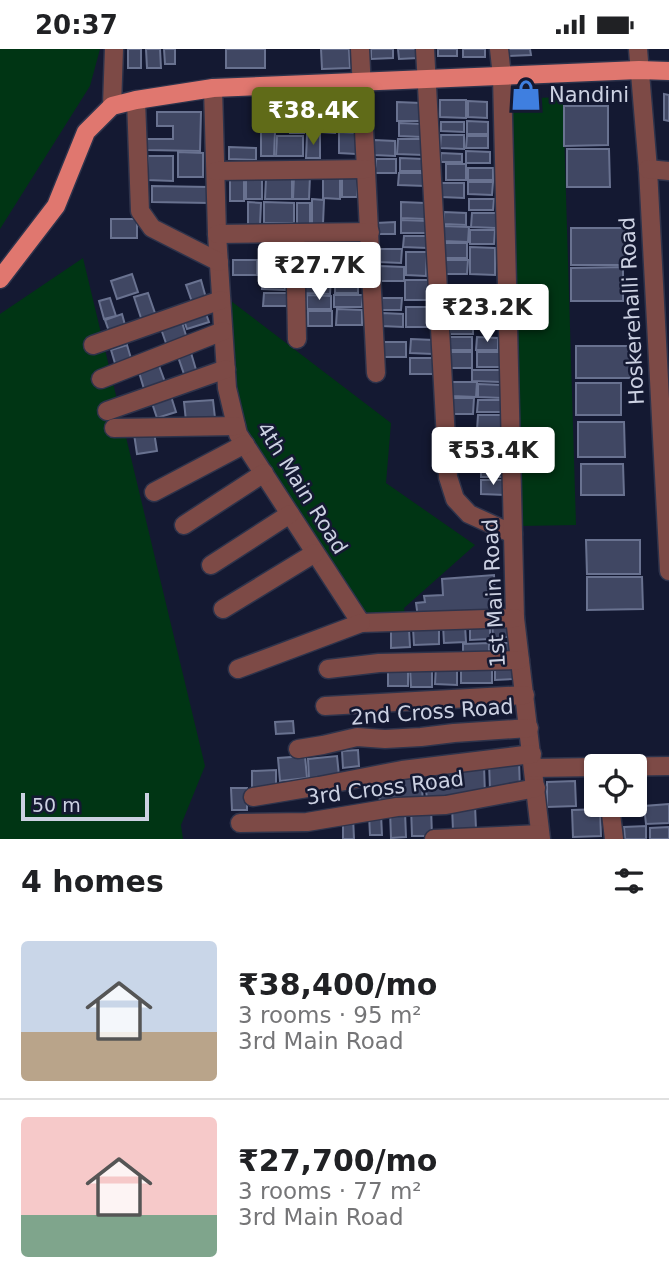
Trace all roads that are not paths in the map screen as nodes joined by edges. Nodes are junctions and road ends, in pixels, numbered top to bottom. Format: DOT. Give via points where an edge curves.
graph roads {
  1 [pos="114,49"];
  2 [pos="360,49"];
  3 [pos="425,49"];
  4 [pos="499,49"];
  5 [pos="638,49"];
  6 [pos="639,70"];
  7 [pos="669,71"];
  8 [pos="502,76"];
  9 [pos="426,79"];
  10 [pos="362,82"];
  11 [pos="213,88"];
  12 [pos="136,100"];
  13 [pos="112,106"];
  14 [pos="366,169"];
  15 [pos="648,169"];
  16 [pos="216,171"];
  17 [pos="669,171"];
  18 [pos="370,232"];
  19 [pos="295,233"];
  20 [pos="217,235"];
  21 [pos="219,262"];
  22 [pos="0,279"];
  23 [pos="221,300"];
  24 [pos="223,331"];
  25 [pos="298,339"];
  26 [pos="93,345"];
  27 [pos="226,369"];
  28 [pos="376,373"];
  29 [pos="101,379"];
  30 [pos="236,426"];
  31 [pos="245,444"];
  32 [pos="264,473"];
  33 [pos="154,492"];
  34 [pos="290,514"];
  35 [pos="184,525"];
  36 [pos="513,534"];
  37 [pos="315,553"];
  38 [pos="211,565"];
  39 [pos="669,571"];
  40 [pos="223,609"];
  41 [pos="515,618"];
  42 [pos="361,623"];
  43 [pos="520,660"];
  44 [pos="238,669"];
  45 [pos="328,669"];
  46 [pos="525,695"];
  47 [pos="326,706"];
  48 [pos="529,729"];
  49 [pos="298,748"];
  50 [pos="533,761"];
  51 [pos="584,766"];
  52 [pos="647,766"];
  53 [pos="669,766"];
  54 [pos="536,788"];
  55 [pos="253,797"];
  56 [pos="611,817"];
  57 [pos="240,823"];
  58 [pos="540,836"];
  59 [pos="434,839"];
  60 [pos="614,839"];
  1 -- 13 [label="street"];
  2 -- 10 [label="street"];
  3 -- 9 [label="street"];
  4 -- 8 [label="street, 1st Main Road"];
  5 -- 6 [label="street, Hoskerehalli Road"];
  6 -- 7 [label="main road"];
  6 -- 8 [label="main road"];
  6 -- 15 [label="street, Hoskerehalli Road"];
  8 -- 9 [label="main road"];
  8 -- 36 [label="street, 1st Main Road"];
  9 -- 10 [label="main road"];
  9 -- 36 [label="street" via="448,477 455,499 469,514"];
  10 -- 11 [label="main road"];
  10 -- 14 [label="street"];
  11 -- 12 [label="main road"];
  11 -- 16 [label="street, 4th Main Road"];
  12 -- 13 [label="main road"];
  12 -- 21 [label="street" via="140,211 152,228"];
  13 -- 22 [label="main road" via="86,132 56,206"];
  14 -- 16 [label="street"];
  14 -- 18 [label="street"];
  15 -- 17 [label="street"];
  15 -- 39 [label="street, Hoskerehalli Road"];
  16 -- 20 [label="street, 4th Main Road"];
  18 -- 19 [label="street"];
  18 -- 28 [label="street"];
  19 -- 20 [label="street"];
  19 -- 25 [label="street"];
  20 -- 21 [label="street, 4th Main Road"];
  21 -- 23 [label="street, 4th Main Road"];
  23 -- 24 [label="street, 4th Main Road"];
  23 -- 26 [label="street"];
  24 -- 27 [label="street, 4th Main Road"];
  24 -- 29 [label="street"];
  27 -- 30 [label="street, 4th Main Road"];
  27 -- 30 [label="street" via="111,419"];
  30 -- 31 [label="street, 4th Main Road"];
  31 -- 32 [label="street, 4th Main Road"];
  31 -- 33 [label="street"];
  32 -- 34 [label="street, 4th Main Road"];
  32 -- 35 [label="street"];
  34 -- 37 [label="street, 4th Main Road"];
  34 -- 38 [label="street"];
  36 -- 41 [label="street, 1st Main Road"];
  37 -- 40 [label="street"];
  37 -- 42 [label="street, 4th Main Road"];
  41 -- 42 [label="street"];
  41 -- 43 [label="street, 1st Main Road"];
  42 -- 44 [label="street"];
  43 -- 45 [label="street" via="379,663"];
  43 -- 46 [label="street, 1st Main Road"];
  46 -- 47 [label="street"];
  46 -- 48 [label="street, 1st Main Road"];
  48 -- 49 [label="street, 2nd Cross Road" via="357,737"];
  48 -- 50 [label="street, 1st Main Road"];
  50 -- 51 [label="street"];
  50 -- 54 [label="street, 1st Main Road"];
  50 -- 55 [label="street" via="402,770"];
  52 -- 53 [label="street"];
  54 -- 57 [label="street, 3rd Cross Road" via="307,821"];
  54 -- 58 [label="street, 1st Main Road"];
  56 -- 60 [label="street"];
  58 -- 59 [label="street"];
}
